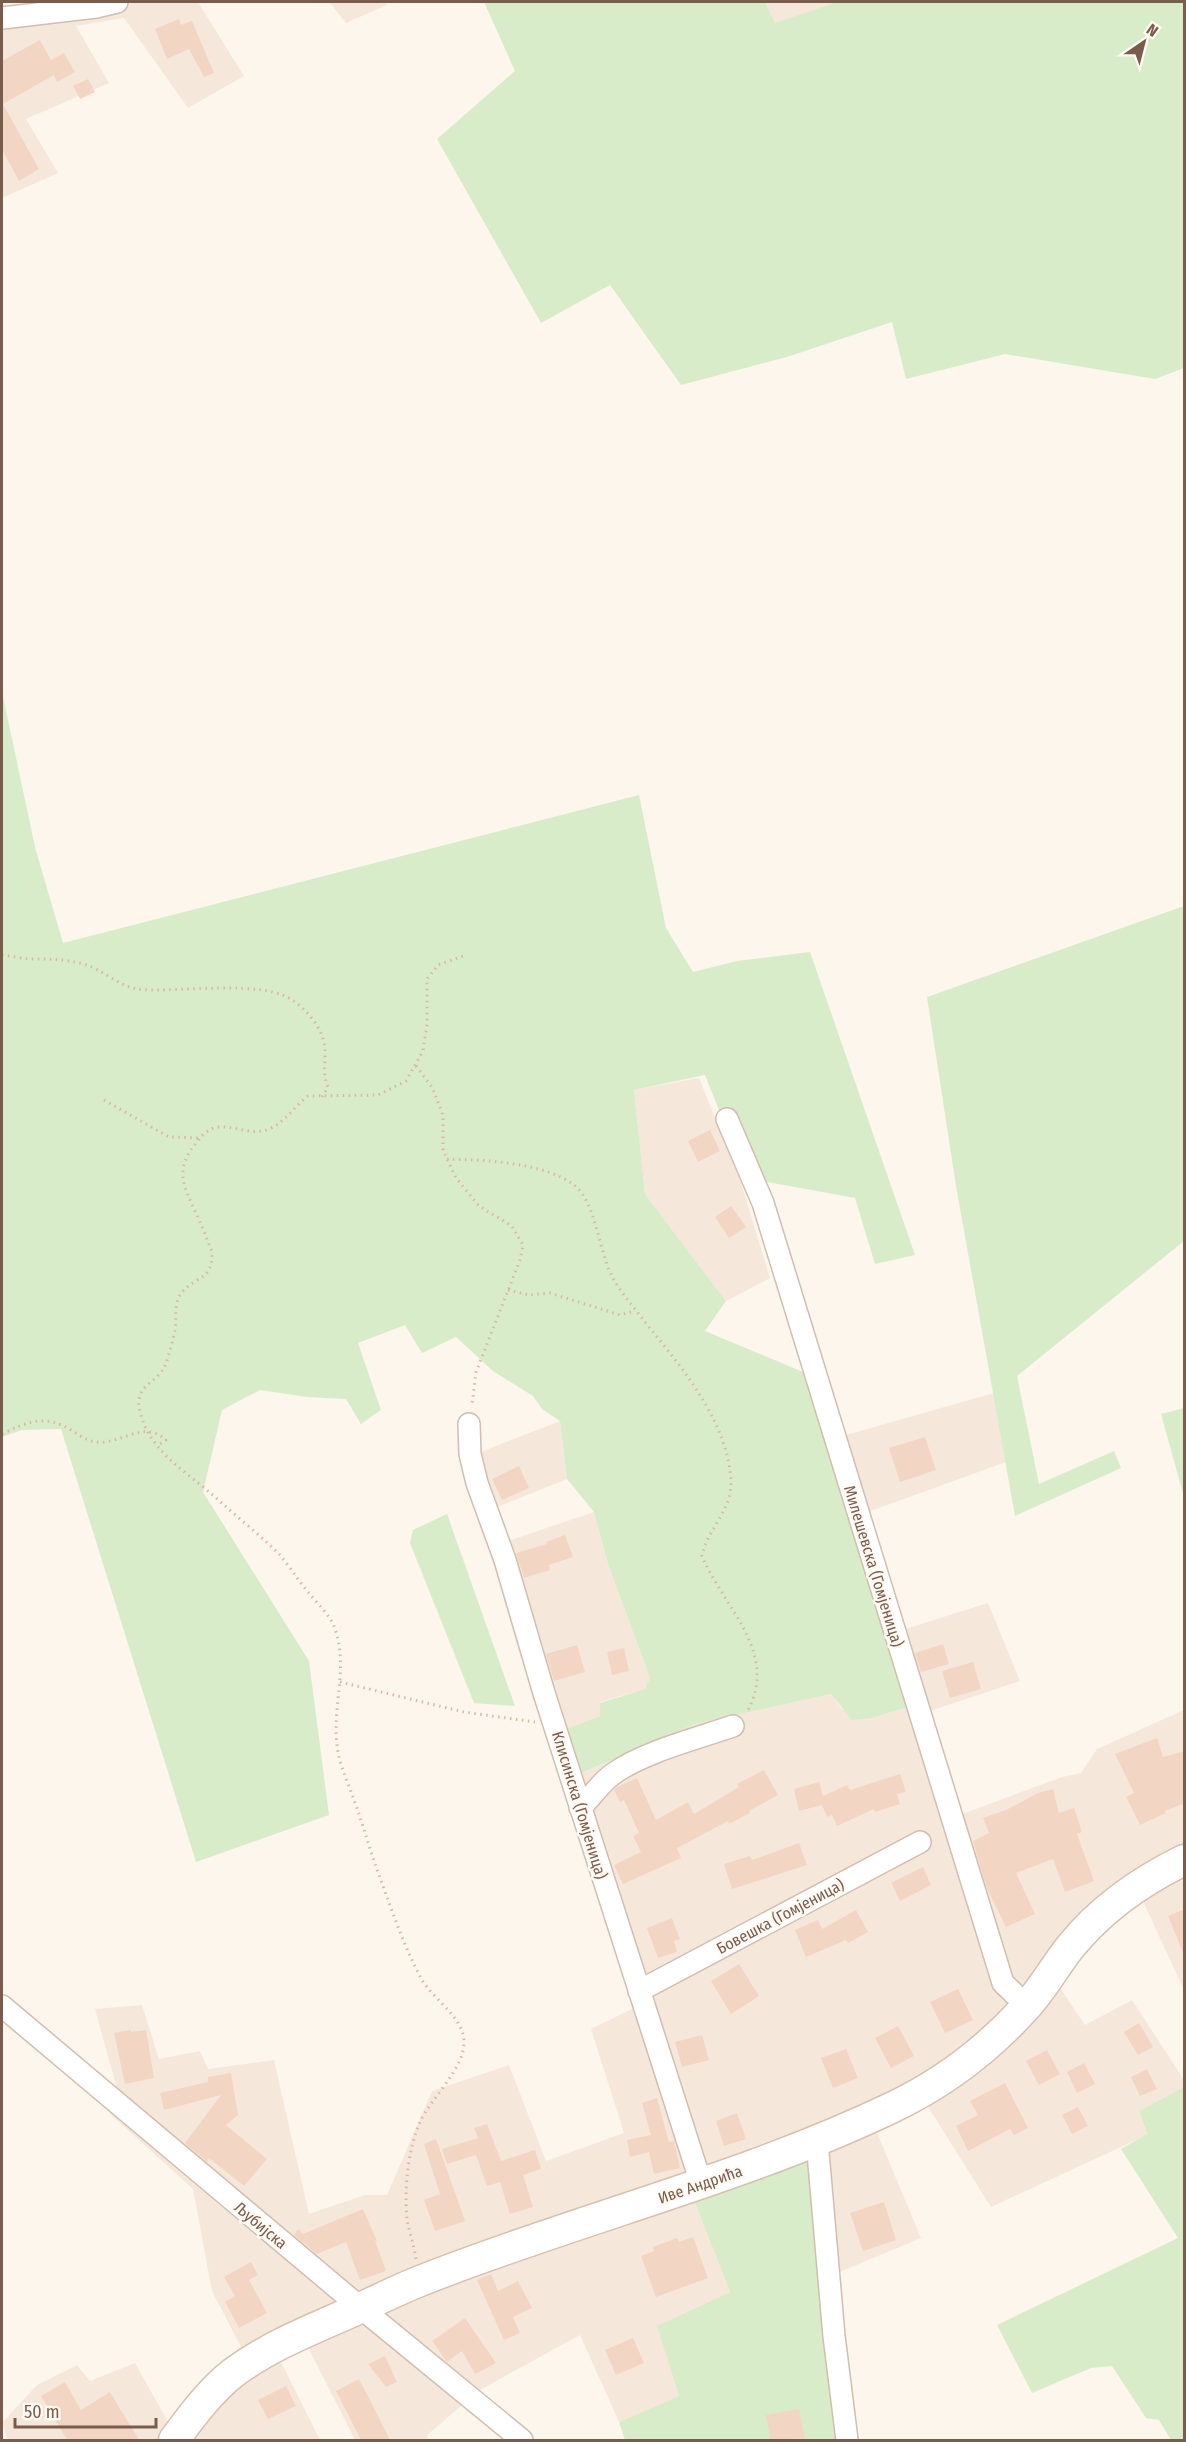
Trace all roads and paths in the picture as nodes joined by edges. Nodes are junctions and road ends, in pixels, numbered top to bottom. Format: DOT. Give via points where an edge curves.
graph roads {
  1 [pos="117,2"];
  2 [pos="2,18"];
  3 [pos="2,955"];
  4 [pos="463,956"];
  5 [pos="416,1066"];
  6 [pos="322,1096"];
  7 [pos="104,1100"];
  8 [pos="727,1119"];
  9 [pos="200,1138"];
  10 [pos="447,1159"];
  11 [pos="508,1290"];
  12 [pos="634,1311"];
  13 [pos="469,1424"];
  14 [pos="2,1434"];
  15 [pos="157,1446"];
  16 [pos="340,1682"];
  17 [pos="556,1724"];
  18 [pos="733,1726"];
  19 [pos="580,1808"];
  20 [pos="920,1842"];
  21 [pos="1185,1860"];
  22 [pos="639,1991"];
  23 [pos="2,2006"];
  24 [pos="1027,2006"];
  25 [pos="817,2141"];
  26 [pos="701,2183"];
  27 [pos="419,2281"];
  28 [pos="361,2308"];
  29 [pos="174,2440"];
  30 [pos="522,2440"];
  31 [pos="847,2440"];
  1 -- 2 [label="street"];
  3 -- 6 [label="path" via="86,964 133,988 241,988 293,1000 312,1019 323,1039 324,1078 328,1087"];
  4 -- 5 [label="path" via="438,965 427,979 425,1037"];
  5 -- 6 [label="path" via="406,1081 378,1095"];
  5 -- 10 [label="path" via="432,1087 443,1115 441,1136"];
  6 -- 9 [label="path" via="308,1096 268,1130 217,1127"];
  7 -- 9 [label="path" via="169,1137"];
  8 -- 24 [label="street, Милешевска (Гомјеница)" via="763,1203 1003,1983"];
  9 -- 15 [label="path" via="185,1158 183,1183 212,1252 212,1261 204,1277 180,1296 167,1362 140,1394 139,1409"];
  10 -- 11 [label="path" via="456,1178 479,1206 512,1226 523,1245"];
  10 -- 12 [label="path" via="507,1163 548,1172 573,1184 587,1199 606,1263"];
  11 -- 12 [label="path" via="529,1295 550,1293 620,1315"];
  11 -- 13 [label="path" via="476,1372"];
  12 -- 18 [label="path" via="648,1324 707,1408 729,1462 729,1499 702,1556 744,1624 754,1656 757,1674 751,1704"];
  13 -- 17 [label="street, Клисинска (Гомјеница)" via="470,1454 477,1483"];
  14 -- 15 [label="path" via="36,1420 63,1425 98,1443 133,1433 154,1432 166,1440"];
  15 -- 16 [label="path" via="279,1554 320,1605 339,1641"];
  16 -- 17 [label="path" via="464,1712"];
  16 -- 27 [label="path" via="336,1726 341,1766 423,1981 464,2036 459,2062 420,2123 411,2154 407,2220"];
  17 -- 19 [label="street, Клисинска (Гомјеница)"];
  18 -- 19 [label="street" via="622,1768"];
  19 -- 22 [label="street, Клисинска (Гомјеница)"];
  20 -- 22 [label="street, Бовешка (Гомјеница)"];
  21 -- 24 [label="street, Иве Андрића" via="1153,1876 1099,1917 1073,1944"];
  22 -- 26 [label="street, Клисинска (Гомјеница)"];
  23 -- 28 [label="street, Љубијска"];
  24 -- 25 [label="street, Иве Андрића" via="985,2048 935,2085"];
  25 -- 26 [label="street, Иве Андрића"];
  25 -- 31 [label="street"];
  26 -- 27 [label="street, Иве Андрића"];
  27 -- 28 [label="street, Иве Андрића"];
  28 -- 29 [label="street, Иве Андрића" via="271,2347 250,2361 229,2376"];
  28 -- 30 [label="street, Љубијска"];
}
